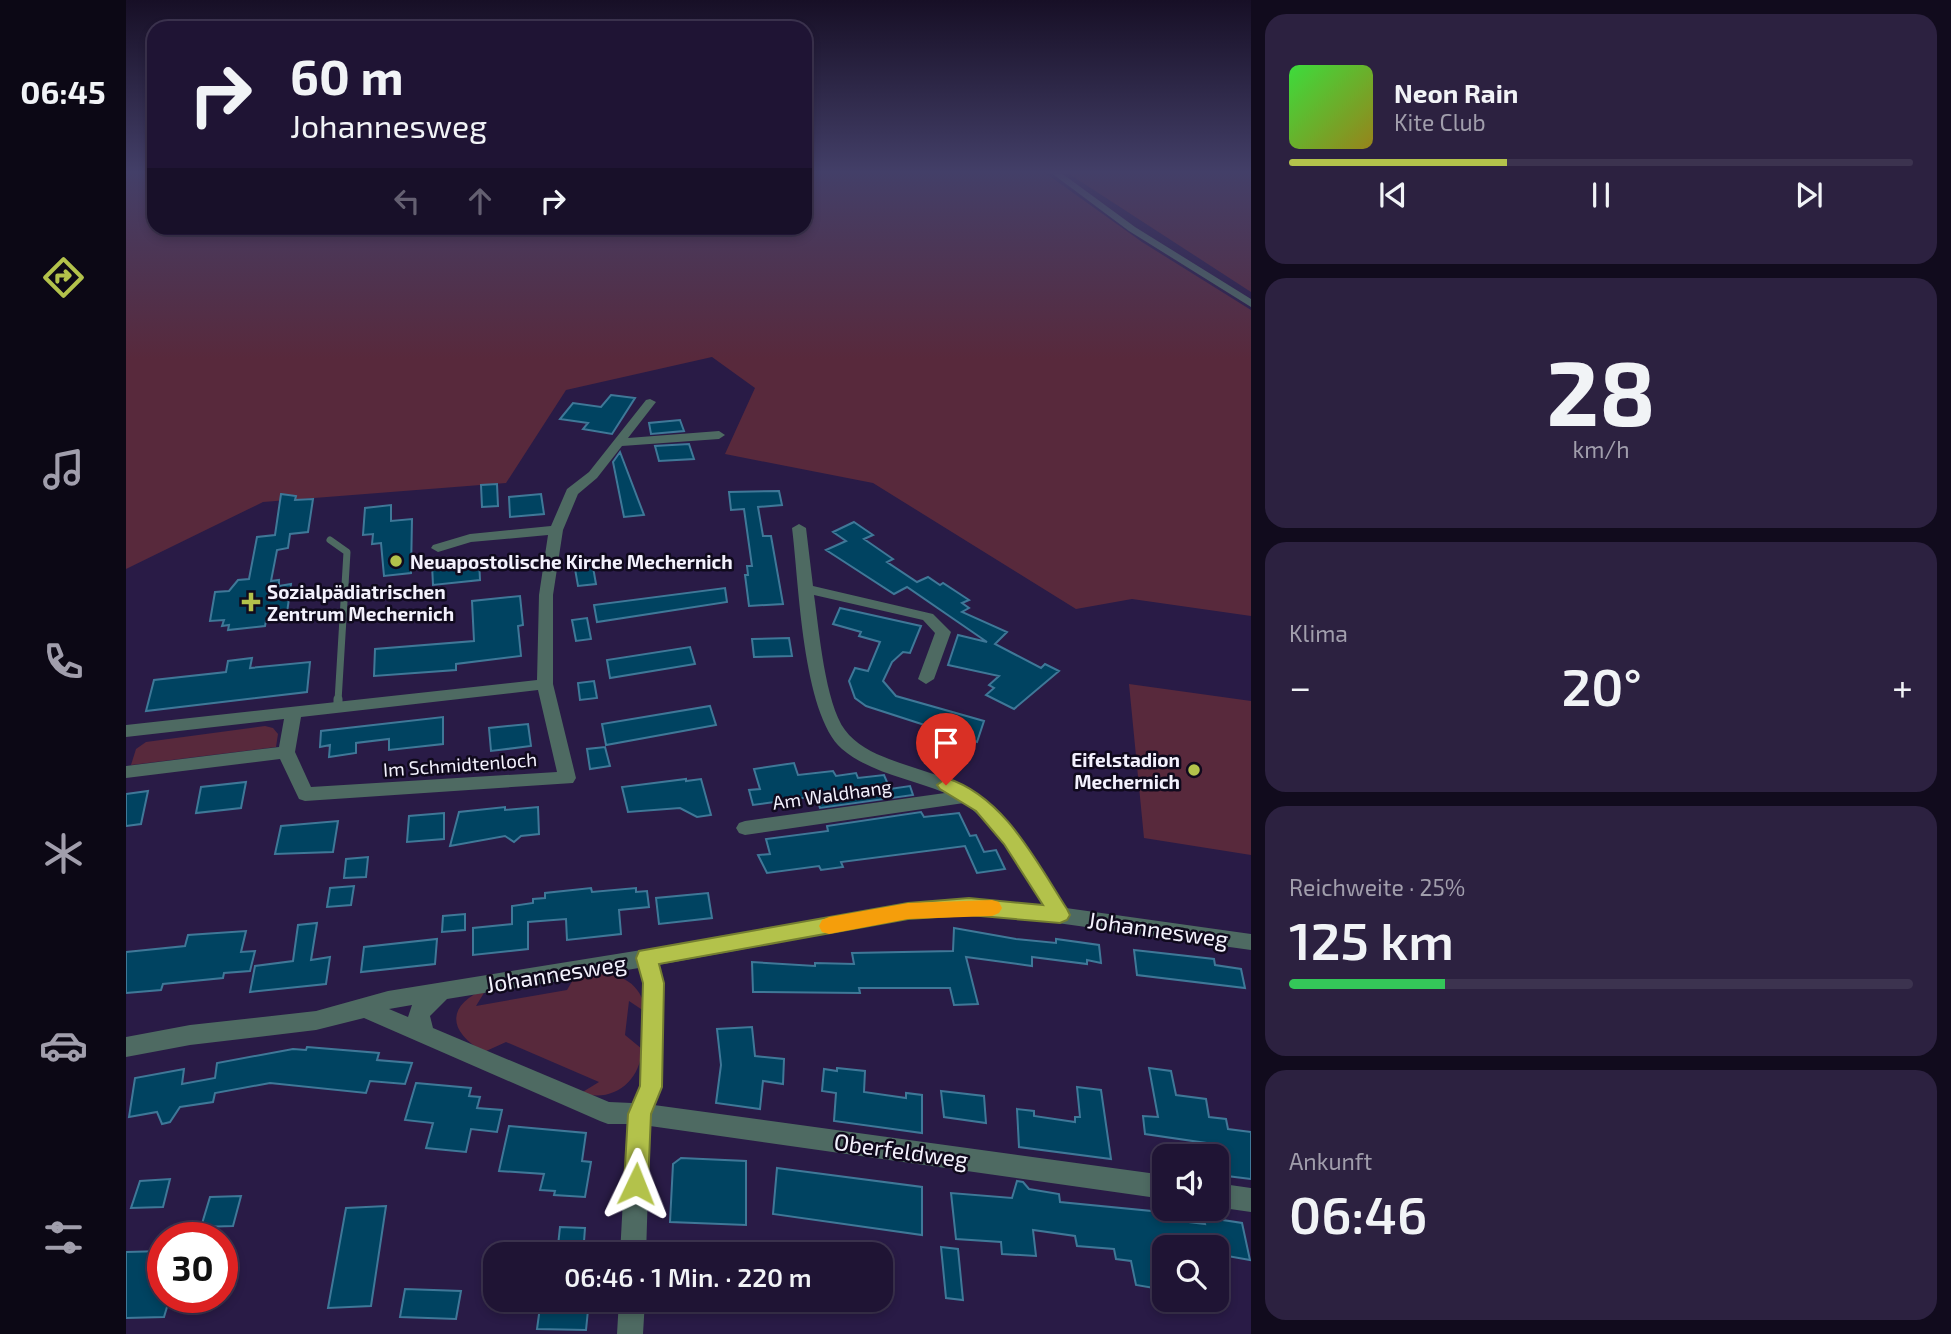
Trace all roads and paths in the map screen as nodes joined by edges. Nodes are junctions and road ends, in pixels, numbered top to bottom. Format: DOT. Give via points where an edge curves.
graph roads {
  1 [pos="1140,234"];
  2 [pos="1251,304"];
  3 [pos="650,402"];
  4 [pos="719,435"];
  5 [pos="621,442"];
  6 [pos="799,528"];
  7 [pos="556,530"];
  8 [pos="330,540"];
  9 [pos="438,548"];
  10 [pos="808,589"];
  11 [pos="926,679"];
  12 [pos="545,684"];
  13 [pos="338,706"];
  14 [pos="294,711"];
  15 [pos="126,733"];
  16 [pos="286,752"];
  17 [pos="126,772"];
  18 [pos="967,796"];
  19 [pos="745,828"];
  20 [pos="1060,915"];
  21 [pos="1251,942"];
  22 [pos="646,958"];
  23 [pos="442,991"];
  24 [pos="366,1009"];
  25 [pos="425,1033"];
  26 [pos="126,1047"];
  27 [pos="639,1114"];
  28 [pos="1152,1185"];
  29 [pos="1229,1196"];
  30 [pos="1251,1199"];
  31 [pos="634,1242"];
  32 [pos="631,1312"];
  33 [pos="630,1334"];
  1 -- 2 [label="street"];
  3 -- 5 [label="street, Im Schmidtenloch"];
  4 -- 5 [label="street"];
  5 -- 7 [label="street, Im Schmidtenloch" via="572,492"];
  6 -- 10 [label="street, Am Waldhang"];
  7 -- 9 [label="street" via="470,538"];
  7 -- 12 [label="street, Im Schmidtenloch" via="546,595"];
  8 -- 13 [label="lane" via="347,552"];
  10 -- 11 [label="street" via="928,617 943,632"];
  10 -- 18 [label="street, Am Waldhang" via="817,661 837,732 856,749"];
  12 -- 13 [label="street"];
  12 -- 16 [label="street, Im Schmidtenloch" via="567,778 305,794"];
  13 -- 14 [label="street"];
  14 -- 15 [label="street"];
  14 -- 16 [label="street"];
  16 -- 17 [label="street"];
  18 -- 19 [label="street, Am Waldhang"];
  18 -- 20 [label="street, Am Waldhang" via="1011,838"];
  20 -- 21 [label="street, Johannesweg"];
  20 -- 22 [label="street, Johannesweg" via="969,906 908,911"];
  22 -- 23 [label="street, Johannesweg"];
  22 -- 27 [label="street" via="654,983 651,1087"];
  23 -- 24 [label="street, Johannesweg" via="388,1000"];
  23 -- 25 [label="street" via="419,1012"];
  24 -- 25 [label="street"];
  24 -- 26 [label="street, Johannesweg" via="257,1030 190,1035"];
  25 -- 27 [label="street" via="608,1114"];
  27 -- 28 [label="street, Oberfeldweg"];
  27 -- 31 [label="street"];
  29 -- 30 [label="street"];
  32 -- 33 [label="street"];
}
